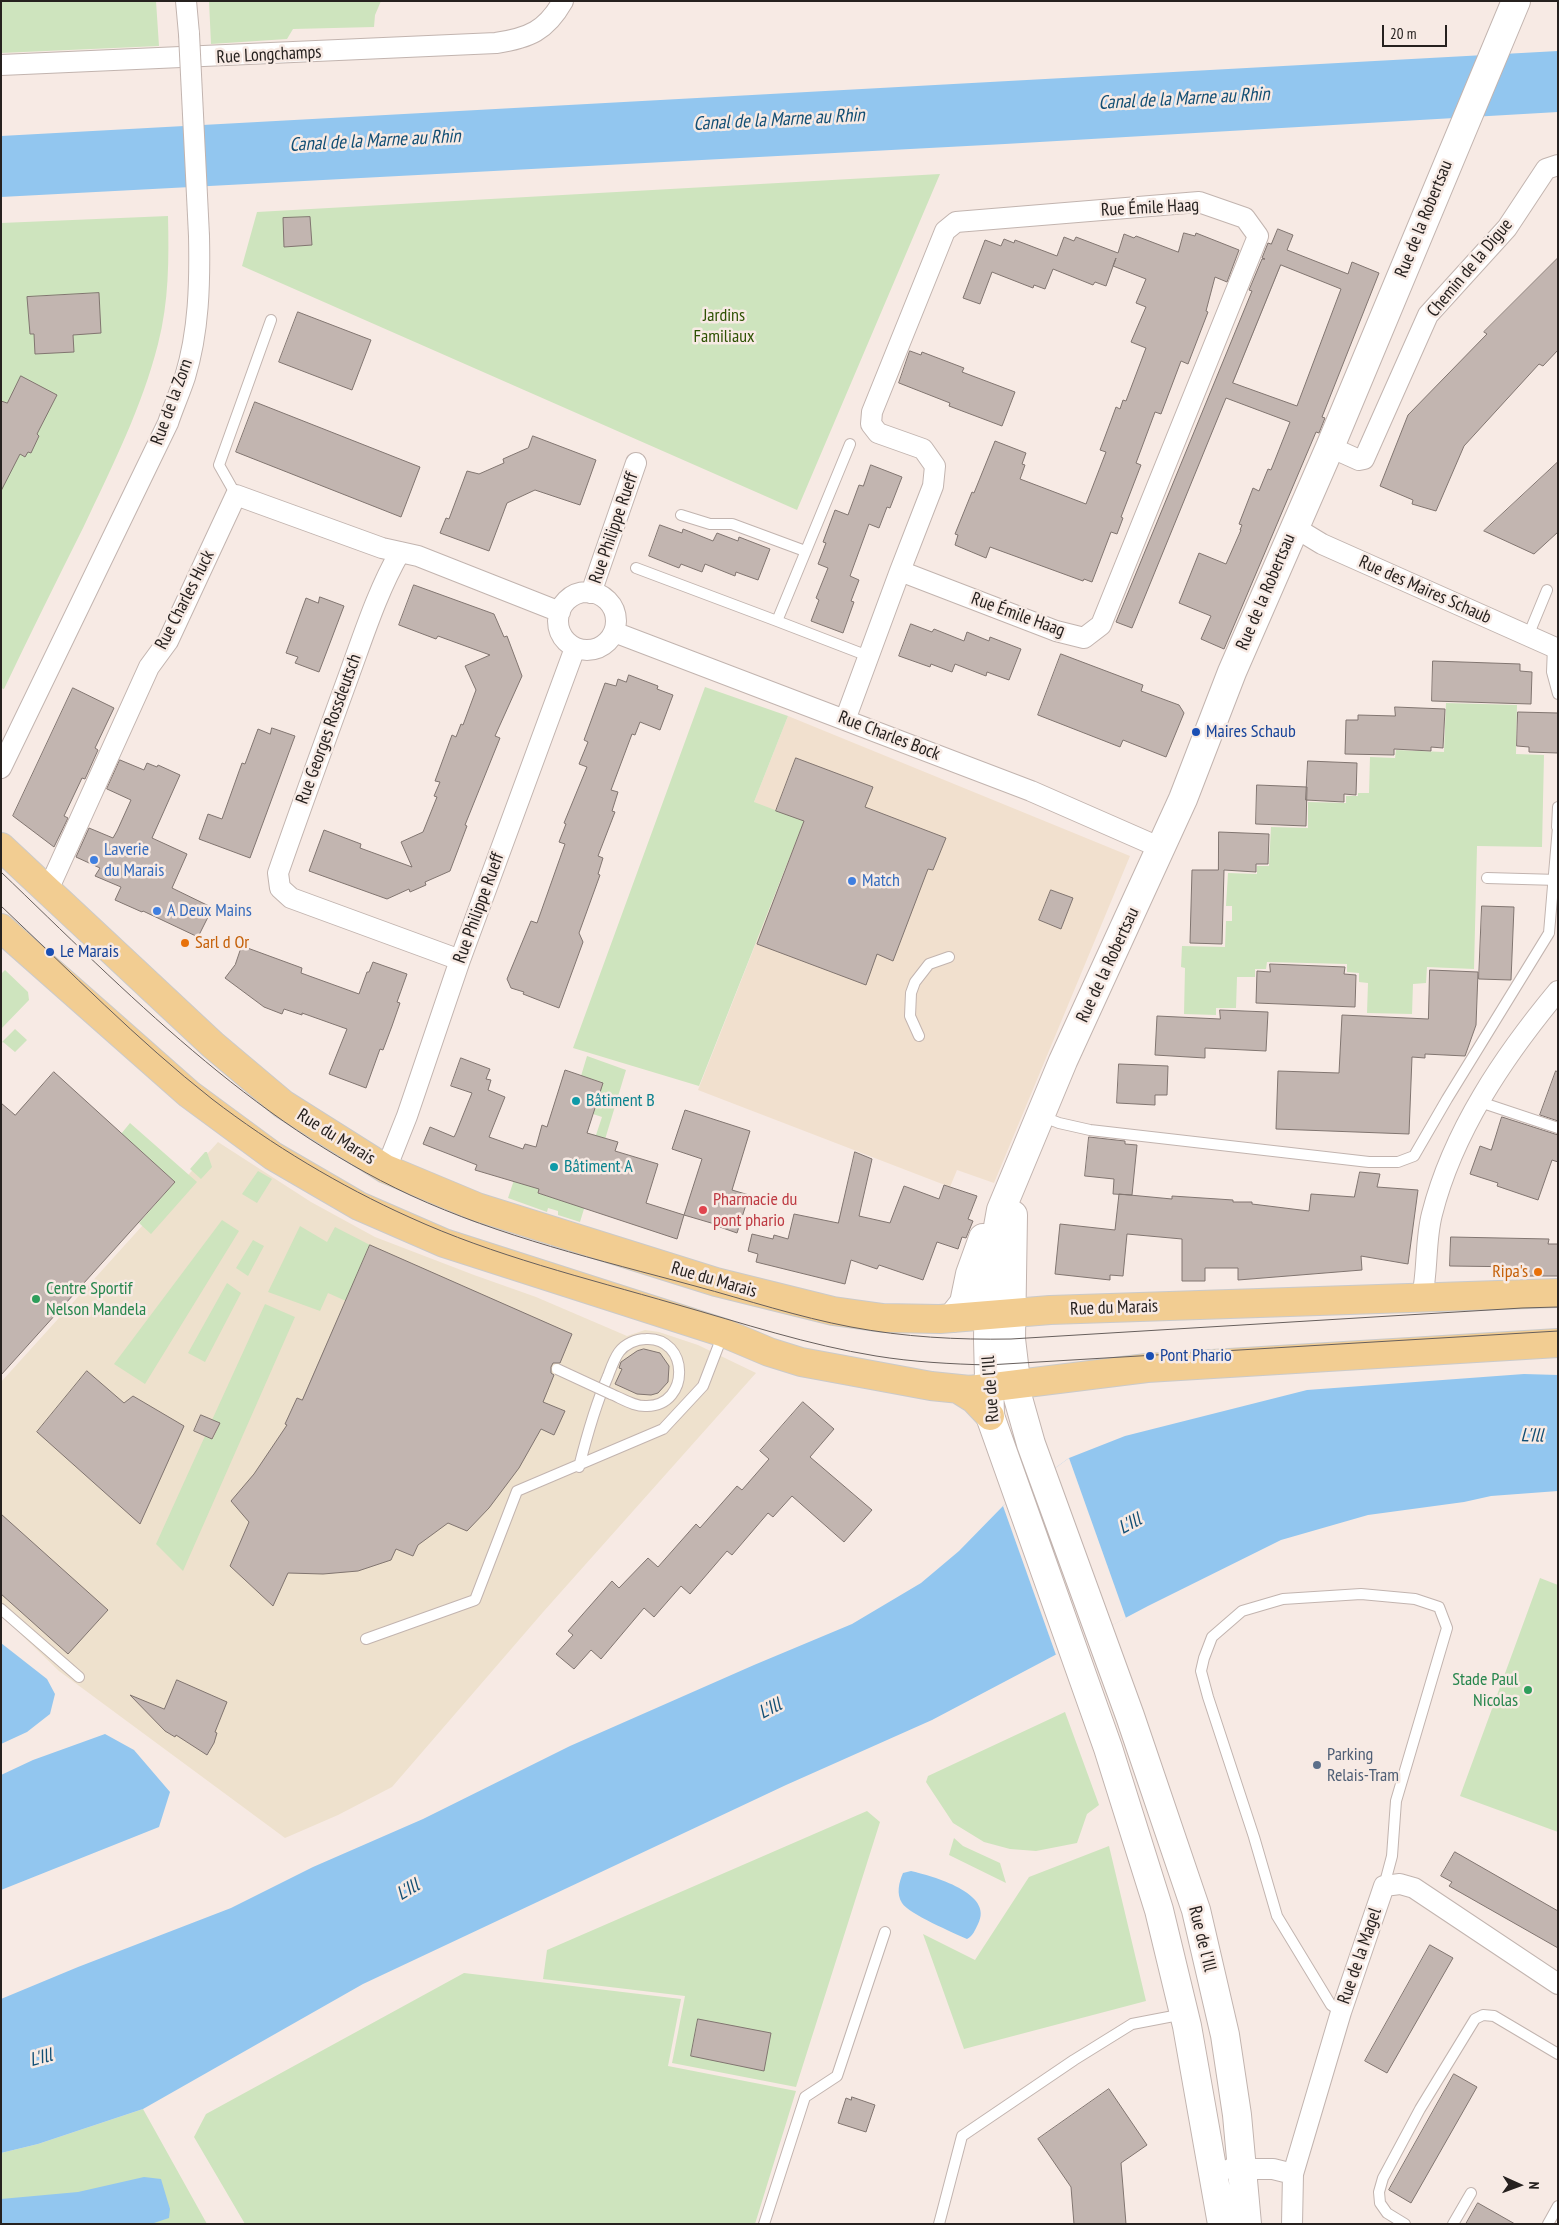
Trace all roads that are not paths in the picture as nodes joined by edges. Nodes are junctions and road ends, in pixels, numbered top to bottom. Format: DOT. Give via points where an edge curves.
graph roads {
  1 [pos="186,1"];
  2 [pos="563,1"];
  3 [pos="1511,11"];
  4 [pos="1,65"];
  5 [pos="1558,165"];
  6 [pos="271,320"];
  7 [pos="850,444"];
  8 [pos="1330,447"];
  9 [pos="636,463"];
  10 [pos="236,495"];
  11 [pos="681,515"];
  12 [pos="1294,527"];
  13 [pos="805,551"];
  14 [pos="400,552"];
  15 [pos="636,568"];
  16 [pos="900,570"];
  17 [pos="1547,590"];
  18 [pos="592,593"];
  19 [pos="560,612"];
  20 [pos="777,621"];
  21 [pos="614,632"];
  22 [pos="1528,636"];
  23 [pos="575,648"];
  24 [pos="1556,648"];
  25 [pos="868,656"];
  26 [pos="1558,694"];
  27 [pos="845,720"];
  28 [pos="1,768"];
  29 [pos="1558,807"];
  30 [pos="1557,827"];
  31 [pos="1,847"];
  32 [pos="1161,848"];
  33 [pos="1487,878"];
  34 [pos="1555,880"];
  35 [pos="48,890"];
  36 [pos="1,928"];
  37 [pos="949,957"];
  38 [pos="460,960"];
  39 [pos="1558,991"];
  40 [pos="919,1036"];
  41 [pos="1480,1102"];
  42 [pos="1041,1116"];
  43 [pos="1558,1128"];
  44 [pos="386,1169"];
  45 [pos="1014,1181"];
  46 [pos="1000,1210"];
  47 [pos="1558,1294"];
  48 [pos="1422,1297"];
  49 [pos="1000,1313"];
  50 [pos="952,1318"];
  51 [pos="724,1333"];
  52 [pos="1558,1344"];
  53 [pos="557,1369"];
  54 [pos="1015,1384"];
  55 [pos="989,1388"];
  56 [pos="958,1389"];
  57 [pos="990,1416"];
  58 [pos="579,1467"];
  59 [pos="1,1609"];
  60 [pos="366,1639"];
  61 [pos="79,1677"];
  62 [pos="1384,1886"];
  63 [pos="885,1932"];
  64 [pos="1558,1984"];
  65 [pos="1341,2012"];
  66 [pos="1184,2014"];
  67 [pos="1558,2054"];
  68 [pos="1242,2168"];
  69 [pos="1214,2172"];
  70 [pos="1292,2174"];
  71 [pos="1471,2193"];
  72 [pos="1558,2206"];
  73 [pos="764,2224"];
  74 [pos="939,2224"];
  75 [pos="1222,2224"];
  76 [pos="1246,2224"];
  77 [pos="1292,2224"];
  78 [pos="1405,2224"];
  79 [pos="1453,2224"];
  80 [pos="1548,2224"];
  1 -- 28 [label="street, Rue de la Zorn, bridge" via="200,281 195,330 185,375 168,424"];
  2 -- 4 [label="street, Rue Longchamps" via="549,21 535,33 514,40 470,46"];
  3 -- 8 [label="main road, Rue de la Robertsau"];
  5 -- 8 [label="street, Chemin de la Digue" via="1546,169 1507,228 1428,315 1364,459 1359,460"];
  6 -- 10 [label="lane" via="220,465"];
  7 -- 13 [label="lane"];
  8 -- 12 [label="main road, Rue de la Robertsau"];
  9 -- 18 [label="street, Rue Philippe Rueff"];
  10 -- 14 [label="street"];
  10 -- 35 [label="street, Rue Charles Huck" via="168,641 145,675"];
  11 -- 13 [label="lane" via="710,524 732,524"];
  12 -- 22 [label="street, Rue des Maires Schaub" via="1322,544"];
  12 -- 32 [label="main road, Rue de la Robertsau"];
  13 -- 20 [label="lane"];
  14 -- 19 [label="street" via="418,556"];
  14 -- 38 [label="street, Rue Georges Rossdeutsch" via="356,654 312,775 278,873 280,888 291,898"];
  15 -- 20 [label="lane"];
  16 -- 16 [label="street, Rue Émile Haag" via="1056,632 1084,638 1101,625 1258,236 1245,218 1200,202 956,222 945,231 872,412 872,424 878,432 923,449 935,466 933,486"];
  16 -- 25 [label="street, Rue Émile Haag"];
  17 -- 22 [label="lane"];
  18 -- 19 [label="street" via="576,595 563,605"];
  18 -- 21 [label="street" via="612,607 616,624"];
  19 -- 23 [label="street" via="558,620 562,637"];
  20 -- 25 [label="lane"];
  21 -- 23 [label="street" via="609,640 594,650"];
  21 -- 27 [label="street, Rue Charles Bock"];
  22 -- 24 [label="street, Rue des Maires Schaub"];
  23 -- 38 [label="street, Rue Philippe Rueff"];
  24 -- 26 [label="lane" via="1552,672"];
  25 -- 27 [label="street, Rue Émile Haag"];
  27 -- 32 [label="street, Rue Charles Bock" via="1031,791"];
  29 -- 30 [label="lane"];
  30 -- 34 [label="lane"];
  31 -- 35 [label="main road, Rue du Marais"];
  32 -- 42 [label="main road, Rue de la Robertsau"];
  33 -- 34 [label="lane"];
  34 -- 42 [label="lane" via="1549,933 1414,1156 1398,1162 1369,1162 1090,1130"];
  35 -- 44 [label="main road, Rue du Marais" via="213,1045 283,1104"];
  36 -- 51 [label="main road" via="189,1094 273,1156 359,1206 444,1243"];
  37 -- 40 [label="lane" via="929,964 915,982 909,1004 910,1016"];
  38 -- 44 [label="street, Rue Philippe Rueff"];
  39 -- 41 [label="street" via="1526,1030"];
  41 -- 43 [label="lane"];
  41 -- 48 [label="street" via="1448,1162 1432,1216"];
  42 -- 45 [label="main road, Rue de la Robertsau"];
  44 -- 50 [label="main road, Rue du Marais" via="477,1208 716,1282 833,1311 883,1318"];
  45 -- 46 [label="main road, Rue de la Robertsau"];
  45 -- 49 [label="main road, Rue de la Robertsau"];
  46 -- 49 [label="main road, Rue de la Robertsau" via="989,1277"];
  46 -- 50 [label="main road, Rue de la Robertsau" via="987,1226 970,1274 964,1303"];
  47 -- 48 [label="main road, Rue du Marais"];
  48 -- 49 [label="main road, Rue du Marais"];
  49 -- 50 [label="main road, Rue du Marais"];
  49 -- 54 [label="main road, Rue de l'Ill"];
  49 -- 55 [label="main road, Rue de l'Ill"];
  51 -- 56 [label="main road" via="801,1362"];
  51 -- 58 [label="lane" via="703,1386 663,1429"];
  52 -- 54 [label="main road" via="1147,1368"];
  53 -- 58 [label="lane, bridge" via="612,1394 636,1405 646,1407 657,1405 674,1392 679,1382 678,1359 672,1349 651,1338 628,1343 620,1351 594,1406"];
  54 -- 55 [label="main road"];
  54 -- 68 [label="main road, Rue de l'Ill" via="1031,1444 1196,1910 1224,2035"];
  55 -- 56 [label="main road"];
  55 -- 57 [label="main road, Rue de l'Ill"];
  56 -- 57 [label="main road" via="974,1399"];
  57 -- 66 [label="main road, Rue de l'Ill" via="1132,1818 1159,1910"];
  58 -- 60 [label="lane" via="517,1492 475,1600"];
  59 -- 61 [label="lane"];
  62 -- 64 [label="street, Rue de la Magel" via="1400,1884 1414,1888"];
  62 -- 65 [label="street, Rue de la Magel"];
  62 -- 65 [label="lane" via="1392,1856 1396,1801 1447,1628 1439,1607 1415,1599 1361,1594 1283,1599 1242,1610 1212,1637 1201,1671 1277,1916 1331,2005"];
  63 -- 73 [label="lane" via="837,2076 805,2097"];
  65 -- 70 [label="street, Rue de la Magel"];
  66 -- 69 [label="main road, Rue de l'Ill"];
  66 -- 74 [label="lane" via="1132,2024 962,2136"];
  67 -- 78 [label="lane" via="1494,2016 1484,2015 1475,2020 1382,2178 1380,2203 1388,2213"];
  68 -- 69 [label="street"];
  68 -- 70 [label="street" via="1272,2169"];
  68 -- 76 [label="main road, Rue de l'Ill"];
  69 -- 75 [label="main road, Rue de l'Ill"];
  70 -- 77 [label="street, Rue de la Magel"];
  71 -- 79 [label="lane"];
  72 -- 80 [label="lane"];
}
